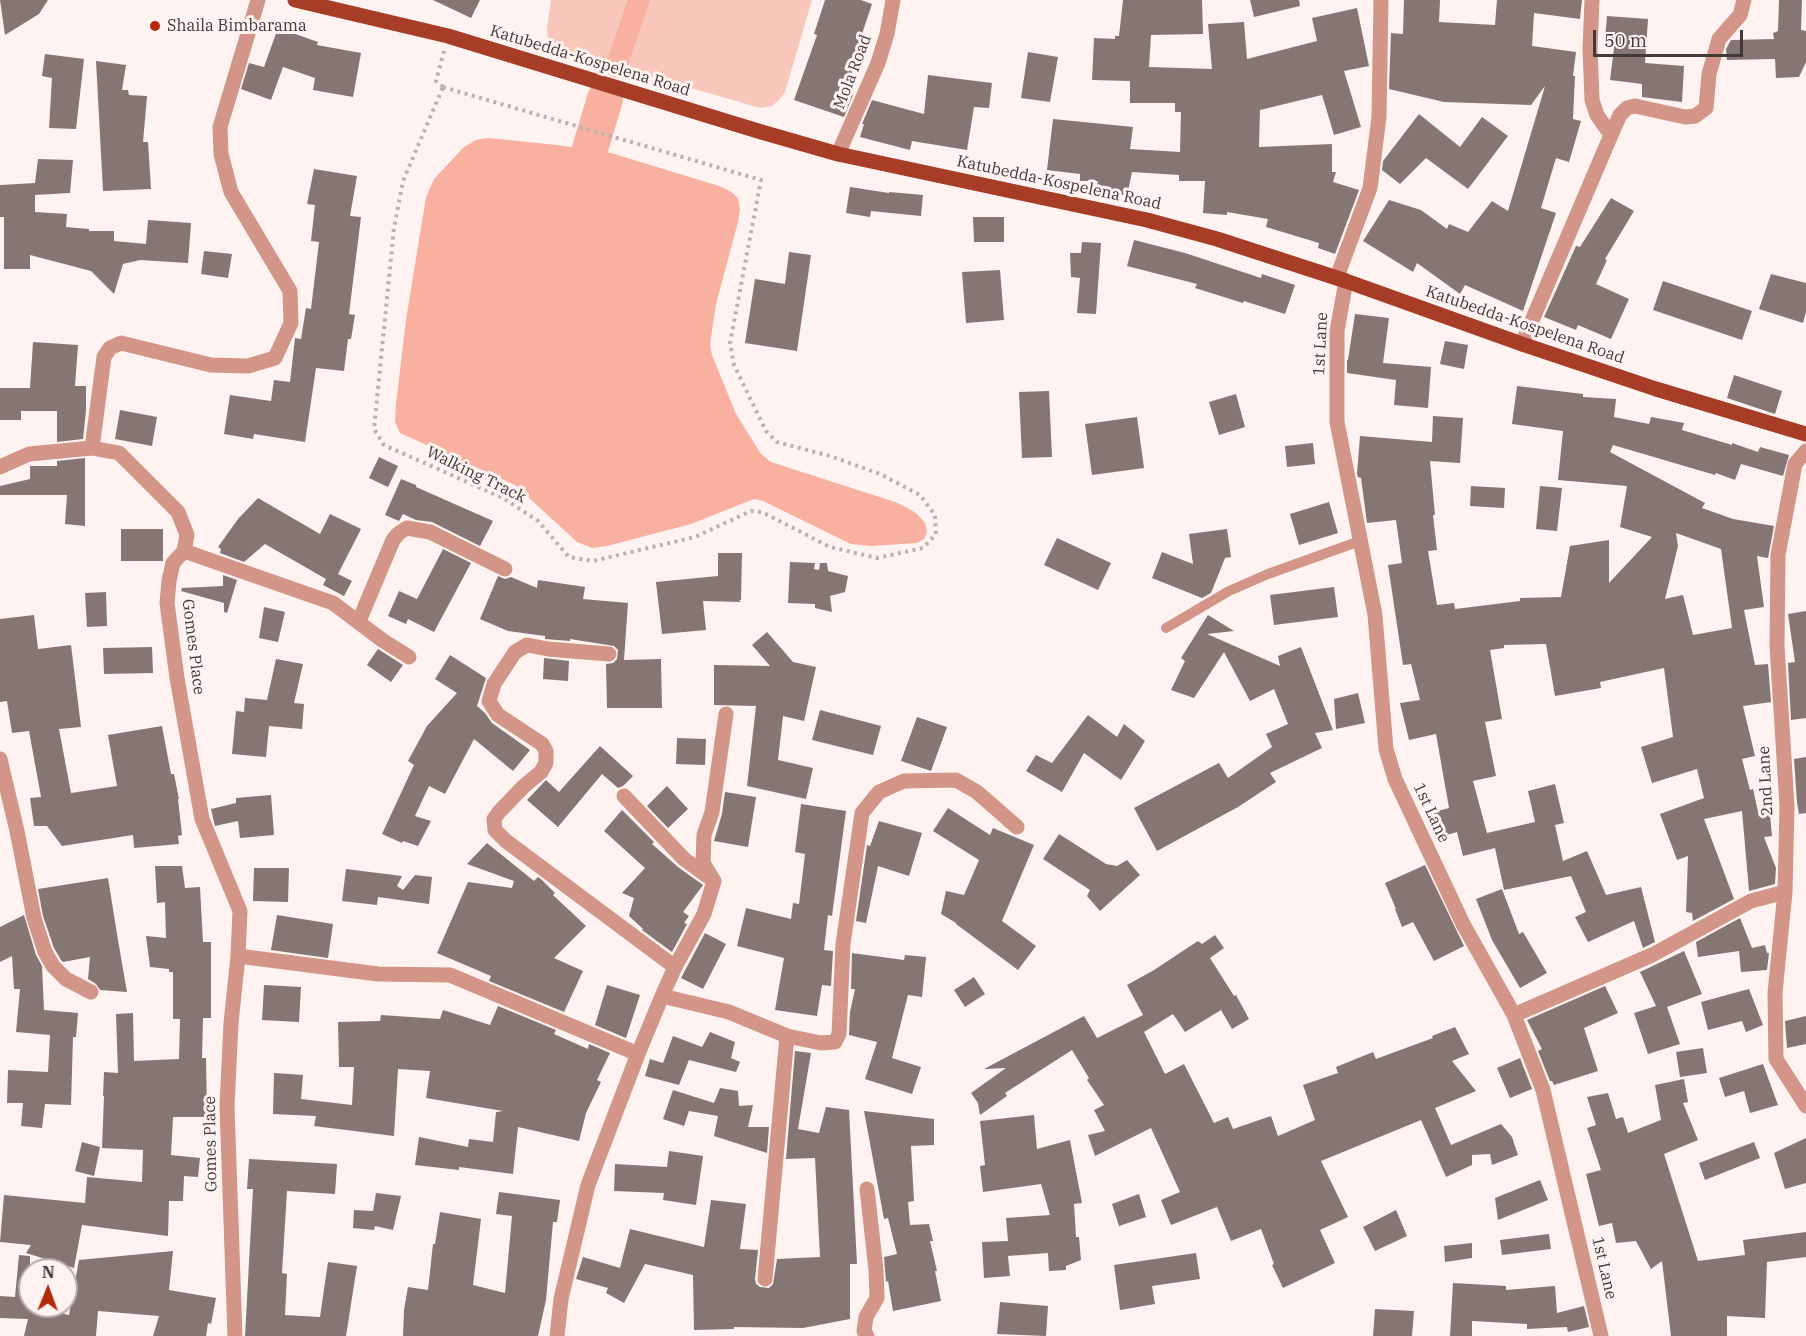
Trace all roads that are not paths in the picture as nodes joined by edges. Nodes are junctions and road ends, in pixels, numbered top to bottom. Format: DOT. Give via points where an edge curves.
graph roads {
  1 [pos="258,0"];
  2 [pos="294,0"];
  3 [pos="893,0"];
  4 [pos="1381,0"];
  5 [pos="1592,0"];
  6 [pos="1744,0"];
  7 [pos="314,3"];
  8 [pos="1611,135"];
  9 [pos="838,154"];
  10 [pos="1341,279"];
  11 [pos="1522,344"];
  12 [pos="1806,434"];
  13 [pos="92,448"];
  14 [pos="1806,451"];
  15 [pos="0,467"];
  16 [pos="1360,541"];
  17 [pos="184,551"];
  18 [pos="505,569"];
  19 [pos="359,621"];
  20 [pos="1166,628"];
  21 [pos="609,654"];
  22 [pos="409,657"];
  23 [pos="726,714"];
  24 [pos="0,759"];
  25 [pos="624,796"];
  26 [pos="6,813"];
  27 [pos="1017,827"];
  28 [pos="714,881"];
  29 [pos="1785,892"];
  30 [pos="238,956"];
  31 [pos="675,967"];
  32 [pos="91,992"];
  33 [pos="662,996"];
  34 [pos="1514,1015"];
  35 [pos="787,1036"];
  36 [pos="638,1054"];
  37 [pos="1806,1106"];
  38 [pos="867,1189"];
  39 [pos="765,1278"];
  40 [pos="234,1336"];
  41 [pos="557,1336"];
  42 [pos="867,1336"];
  43 [pos="1601,1336"];
  1 -- 13 [label="street" via="220,127 221,154 231,192 290,291 291,322 275,358 248,366 211,364 121,343 110,348 104,357"];
  2 -- 7 [label="main road, Katubedda-Kospelena Road"];
  3 -- 9 [label="street, Mola Road" via="878,63"];
  4 -- 10 [label="street, 1st Lane" via="1379,117 1370,188"];
  5 -- 8 [label="street" via="1592,100"];
  6 -- 8 [label="street" via="1740,15 1719,39 1709,75 1706,108 1695,116 1685,117 1635,106 1627,108"];
  7 -- 9 [label="main road, Katubedda-Kospelena Road" via="448,36"];
  8 -- 11 [label="street"];
  9 -- 10 [label="main road, Katubedda-Kospelena Road" via="1147,220"];
  10 -- 11 [label="main road, Katubedda-Kospelena Road"];
  10 -- 16 [label="street, 1st Lane" via="1337,422"];
  11 -- 12 [label="main road, Katubedda-Kospelena Road"];
  13 -- 15 [label="street" via="29,454"];
  13 -- 17 [label="street" via="119,453 178,512 187,535"];
  14 -- 29 [label="street, 2nd Lane" via="1795,465 1778,555 1777,646 1787,806"];
  16 -- 20 [label="lane" via="1229,591"];
  16 -- 34 [label="street, 1st Lane" via="1375,615 1386,749 1395,779 1463,924"];
  17 -- 19 [label="street" via="333,603"];
  17 -- 30 [label="street, Gomes Place" via="173,563 168,581 167,603 177,678 202,819 240,911"];
  18 -- 19 [label="street" via="430,532 407,528 393,540"];
  19 -- 22 [label="street"];
  21 -- 31 [label="street" via="527,645 515,652 494,684 489,701 498,715 542,744 546,751 541,772 494,819 495,830"];
  23 -- 28 [label="street" via="704,835 703,863"];
  24 -- 26 [label="street"];
  25 -- 28 [label="street" via="684,860"];
  26 -- 32 [label="street" via="45,952 66,979"];
  27 -- 35 [label="street" via="977,792 956,780 904,781 879,792 862,813 843,944 839,1034 835,1042 821,1044"];
  28 -- 31 [label="street" via="704,914"];
  29 -- 34 [label="street" via="1751,901 1652,955"];
  29 -- 37 [label="street, 2nd Lane" via="1775,993 1776,1059"];
  30 -- 36 [label="street" via="378,974 450,975"];
  30 -- 40 [label="street, Gomes Place" via="227,1106"];
  31 -- 33 [label="street"];
  33 -- 35 [label="street" via="729,1012"];
  33 -- 36 [label="street"];
  34 -- 43 [label="street, 1st Lane" via="1543,1090"];
  35 -- 39 [label="street"];
  36 -- 41 [label="street" via="588,1185 561,1299"];
  38 -- 42 [label="street" via="877,1298 866,1317"];
}
